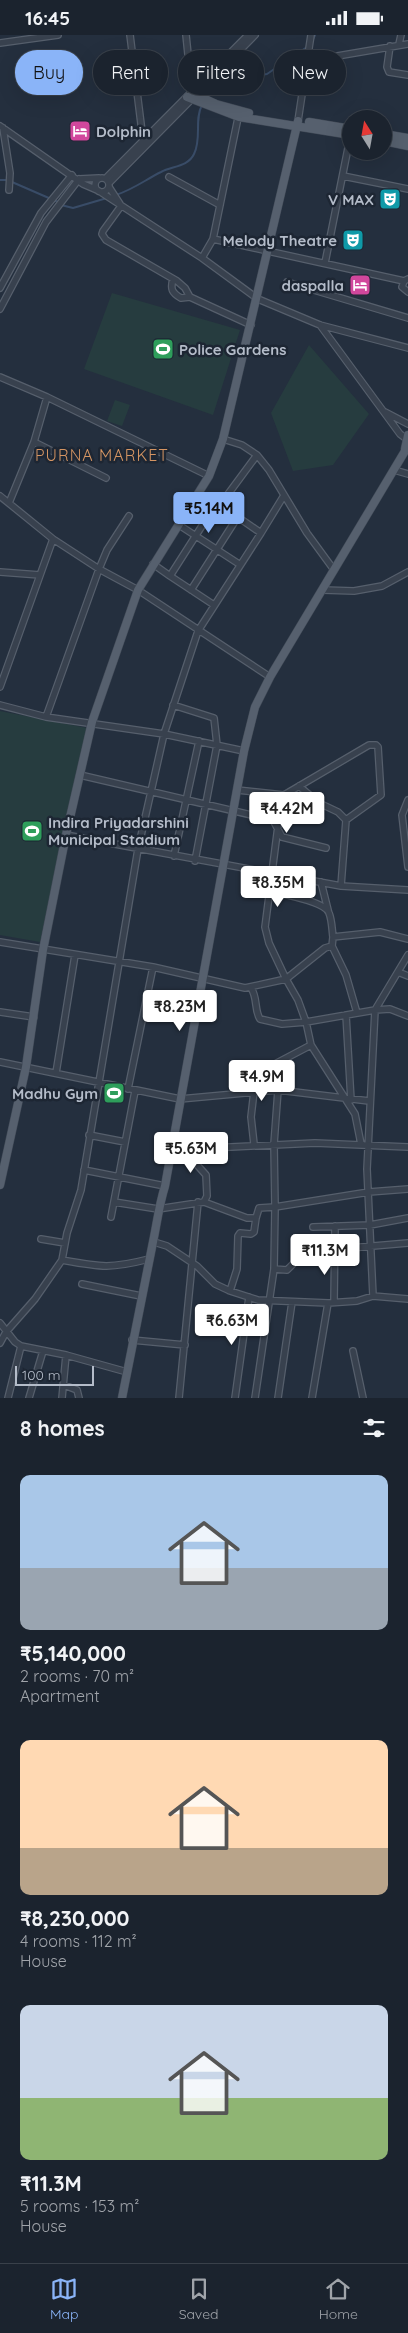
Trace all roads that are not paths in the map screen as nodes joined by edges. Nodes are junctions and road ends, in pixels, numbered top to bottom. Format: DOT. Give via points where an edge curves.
graph roads {
  1 [pos="58,35"];
  2 [pos="130,35"];
  3 [pos="186,35"];
  4 [pos="248,35"];
  5 [pos="255,35"];
  6 [pos="311,35"];
  7 [pos="401,35"];
  8 [pos="0,43"];
  9 [pos="399,44"];
  10 [pos="408,44"];
  11 [pos="390,46"];
  12 [pos="309,50"];
  13 [pos="346,54"];
  14 [pos="408,75"];
  15 [pos="303,95"];
  16 [pos="192,97"];
  17 [pos="239,114"];
  18 [pos="298,123"];
  19 [pos="2,127"];
  20 [pos="342,128"];
  21 [pos="342,132"];
  22 [pos="392,135"];
  23 [pos="408,138"];
  24 [pos="144,140"];
  25 [pos="392,143"];
  26 [pos="408,146"];
  27 [pos="346,160"];
  28 [pos="72,175"];
  29 [pos="343,176"];
  30 [pos="169,177"];
  31 [pos="79,179"];
  32 [pos="106,182"];
  33 [pos="408,189"];
  34 [pos="9,190"];
  35 [pos="98,191"];
  36 [pos="220,205"];
  37 [pos="121,206"];
  38 [pos="213,239"];
  39 [pos="269,251"];
  40 [pos="202,258"];
  41 [pos="325,263"];
  42 [pos="173,279"];
  43 [pos="406,280"];
  44 [pos="287,282"];
  45 [pos="0,288"];
  46 [pos="408,292"];
  47 [pos="190,297"];
  48 [pos="258,299"];
  49 [pos="0,309"];
  50 [pos="408,318"];
  51 [pos="251,325"];
  52 [pos="320,325"];
  53 [pos="408,348"];
  54 [pos="0,377"];
  55 [pos="48,397"];
  56 [pos="383,411"];
  57 [pos="408,423"];
  58 [pos="223,439"];
  59 [pos="34,442"];
  60 [pos="407,442"];
  61 [pos="257,455"];
  62 [pos="394,470"];
  63 [pos="408,474"];
  64 [pos="209,476"];
  65 [pos="106,479"];
  66 [pos="0,497"];
  67 [pos="284,497"];
  68 [pos="9,503"];
  69 [pos="219,505"];
  70 [pos="129,516"];
  71 [pos="237,518"];
  72 [pos="179,525"];
  73 [pos="260,533"];
  74 [pos="196,537"];
  75 [pos="52,539"];
  76 [pos="217,550"];
  77 [pos="153,564"];
  78 [pos="239,564"];
  79 [pos="99,569"];
  80 [pos="334,570"];
  81 [pos="0,572"];
  82 [pos="408,572"];
  83 [pos="40,575"];
  84 [pos="170,576"];
  85 [pos="138,590"];
  86 [pos="190,590"];
  87 [pos="323,590"];
  88 [pos="214,605"];
  89 [pos="198,631"];
  90 [pos="270,677"];
  91 [pos="2,678"];
  92 [pos="0,687"];
  93 [pos="0,705"];
  94 [pos="173,705"];
  95 [pos="46,717"];
  96 [pos="92,722"];
  97 [pos="164,734"];
  98 [pos="199,741"];
  99 [pos="217,745"];
  100 [pos="244,751"];
  101 [pos="80,775"];
  102 [pos="298,786"];
  103 [pos="237,790"];
  104 [pos="153,791"];
  105 [pos="280,796"];
  106 [pos="186,799"];
  107 [pos="408,800"];
  108 [pos="206,804"];
  109 [pos="233,810"];
  110 [pos="346,819"];
  111 [pos="277,829"];
  112 [pos="66,835"];
  113 [pos="326,848"];
  114 [pos="138,849"];
  115 [pos="174,856"];
  116 [pos="195,861"];
  117 [pos="222,865"];
  118 [pos="408,867"];
  119 [pos="271,873"];
  120 [pos="321,882"];
  121 [pos="341,886"];
  122 [pos="408,890"];
  123 [pos="269,891"];
  124 [pos="328,910"];
  125 [pos="333,937"];
  126 [pos="408,939"];
  127 [pos="0,942"];
  128 [pos="332,946"];
  129 [pos="43,950"];
  130 [pos="75,955"];
  131 [pos="408,955"];
  132 [pos="119,963"];
  133 [pos="153,967"];
  134 [pos="398,972"];
  135 [pos="408,976"];
  136 [pos="201,978"];
  137 [pos="286,979"];
  138 [pos="251,988"];
  139 [pos="375,1010"];
  140 [pos="0,1012"];
  141 [pos="357,1013"];
  142 [pos="346,1015"];
  143 [pos="408,1016"];
  144 [pos="34,1017"];
  145 [pos="306,1022"];
  146 [pos="311,1045"];
  147 [pos="0,1062"];
  148 [pos="26,1067"];
  149 [pos="56,1073"];
  150 [pos="98,1082"];
  151 [pos="132,1090"];
  152 [pos="278,1090"];
  153 [pos="253,1091"];
  154 [pos="180,1099"];
  155 [pos="347,1099"];
  156 [pos="370,1101"];
  157 [pos="89,1135"];
  158 [pos="125,1142"];
  159 [pos="254,1144"];
  160 [pos="274,1144"];
  161 [pos="365,1144"];
  162 [pos="408,1147"];
  163 [pos="170,1149"];
  164 [pos="195,1149"];
  165 [pos="84,1170"];
  166 [pos="119,1177"];
  167 [pos="0,1185"];
  168 [pos="165,1186"];
  169 [pos="408,1189"];
  170 [pos="369,1192"];
  171 [pos="114,1202"];
  172 [pos="201,1202"];
  173 [pos="275,1207"];
  174 [pos="158,1209"];
  175 [pos="111,1217"];
  176 [pos="256,1218"];
  177 [pos="408,1218"];
  178 [pos="370,1225"];
  179 [pos="335,1226"];
  180 [pos="313,1227"];
  181 [pos="41,1239"];
  182 [pos="154,1242"];
  183 [pos="65,1243"];
  184 [pos="408,1243"];
  185 [pos="372,1247"];
  186 [pos="336,1250"];
  187 [pos="149,1259"];
  188 [pos="62,1260"];
  189 [pos="191,1262"];
  190 [pos="274,1269"];
  191 [pos="82,1284"];
  192 [pos="230,1291"];
  193 [pos="141,1296"];
  194 [pos="373,1296"];
  195 [pos="249,1297"];
  196 [pos="408,1299"];
  197 [pos="269,1301"];
  198 [pos="292,1302"];
  199 [pos="331,1303"];
  200 [pos="0,1323"];
  201 [pos="6,1332"];
  202 [pos="132,1340"];
  203 [pos="0,1343"];
  204 [pos="185,1345"];
  205 [pos="21,1346"];
  206 [pos="43,1351"];
  207 [pos="353,1351"];
  208 [pos="66,1355"];
  209 [pos="127,1372"];
  210 [pos="64,1385"];
  211 [pos="8,1398"];
  212 [pos="28,1398"];
  213 [pos="62,1398"];
  214 [pos="79,1398"];
  215 [pos="122,1398"];
  216 [pos="179,1398"];
  217 [pos="235,1398"];
  218 [pos="255,1398"];
  219 [pos="278,1398"];
  220 [pos="313,1398"];
  221 [pos="364,1398"];
  1 -- 8 [label="street"];
  2 -- 24 [label="street"];
  3 -- 16 [label="street"];
  4 -- 16 [label="street"];
  5 -- 16 [label="street"];
  6 -- 12 [label="street"];
  7 -- 9 [label="street"];
  9 -- 10 [label="street"];
  9 -- 11 [label="street"];
  11 -- 13 [label="street"];
  11 -- 14 [label="street" via="389,72"];
  15 -- 18 [label="street"];
  16 -- 17 [label="main road"];
  16 -- 24 [label="street"];
  16 -- 32 [label="street"];
  17 -- 18 [label="main road"];
  17 -- 36 [label="street"];
  18 -- 20 [label="main road"];
  18 -- 21 [label="main road"];
  18 -- 39 [label="main road"];
  19 -- 28 [label="street"];
  19 -- 34 [label="street"];
  22 -- 23 [label="main road"];
  24 -- 32 [label="street"];
  25 -- 26 [label="main road"];
  27 -- 29 [label="street"];
  28 -- 31 [label="street"];
  28 -- 45 [label="street" via="52,199"];
  29 -- 33 [label="street"];
  29 -- 41 [label="street"];
  30 -- 36 [label="street"];
  31 -- 32 [label="street"];
  31 -- 35 [label="street"];
  31 -- 49 [label="street" via="46,222"];
  32 -- 35 [label="street" via="105,191"];
  32 -- 35 [label="street" via="95,183"];
  32 -- 37 [label="street"];
  35 -- 37 [label="street"];
  36 -- 38 [label="street"];
  37 -- 40 [label="street"];
  37 -- 42 [label="street" via="103,231 103,237"];
  38 -- 39 [label="street"];
  38 -- 40 [label="street"];
  39 -- 41 [label="street"];
  39 -- 48 [label="main road"];
  40 -- 48 [label="street"];
  41 -- 43 [label="street"];
  42 -- 47 [label="street" via="185,288"];
  42 -- 47 [label="street" via="172,292 181,298"];
  43 -- 46 [label="street" via="402,289"];
  44 -- 50 [label="street"];
  47 -- 51 [label="street"];
  48 -- 51 [label="main road"];
  48 -- 52 [label="street"];
  51 -- 58 [label="main road"];
  52 -- 53 [label="street"];
  52 -- 56 [label="street"];
  54 -- 55 [label="street"];
  55 -- 59 [label="street"];
  55 -- 64 [label="street"];
  56 -- 57 [label="street"];
  56 -- 60 [label="street"];
  58 -- 61 [label="street" via="242,445"];
  58 -- 64 [label="main road"];
  59 -- 65 [label="street"];
  59 -- 68 [label="street"];
  60 -- 62 [label="main road"];
  61 -- 67 [label="street"];
  61 -- 69 [label="street"];
  62 -- 63 [label="street"];
  62 -- 80 [label="main road"];
  64 -- 72 [label="main road"];
  66 -- 68 [label="street"];
  67 -- 73 [label="street"];
  67 -- 80 [label="street"];
  68 -- 75 [label="street"];
  69 -- 71 [label="street"];
  69 -- 74 [label="street" via="214,507"];
  70 -- 79 [label="street"];
  71 -- 73 [label="street"];
  71 -- 76 [label="street"];
  72 -- 74 [label="street"];
  72 -- 77 [label="main road"];
  73 -- 78 [label="street"];
  74 -- 76 [label="street"];
  74 -- 84 [label="street"];
  75 -- 79 [label="street"];
  75 -- 83 [label="street"];
  76 -- 78 [label="street"];
  76 -- 86 [label="street"];
  77 -- 84 [label="street"];
  77 -- 85 [label="main road"];
  78 -- 88 [label="street"];
  79 -- 85 [label="street"];
  79 -- 95 [label="street"];
  80 -- 87 [label="main road"];
  81 -- 83 [label="street"];
  82 -- 87 [label="street" via="382,586 354,591"];
  83 -- 91 [label="street"];
  84 -- 86 [label="street"];
  85 -- 89 [label="street"];
  85 -- 96 [label="main road"];
  86 -- 88 [label="street"];
  87 -- 90 [label="main road"];
  88 -- 89 [label="street"];
  89 -- 90 [label="street"];
  89 -- 94 [label="street"];
  90 -- 100 [label="main road" via="255,707"];
  91 -- 92 [label="street"];
  93 -- 95 [label="street"];
  94 -- 97 [label="street"];
  94 -- 99 [label="street" via="214,718"];
  95 -- 96 [label="street"];
  96 -- 97 [label="street"];
  96 -- 101 [label="main road"];
  97 -- 98 [label="street"];
  97 -- 104 [label="street"];
  98 -- 99 [label="street"];
  98 -- 106 [label="street"];
  99 -- 100 [label="street"];
  99 -- 108 [label="street"];
  100 -- 103 [label="main road"];
  101 -- 104 [label="street"];
  101 -- 112 [label="main road"];
  102 -- 105 [label="street"];
  102 -- 110 [label="street"];
  102 -- 110 [label="street" via="369,745 376,745 381,795"];
  103 -- 105 [label="street"];
  103 -- 109 [label="main road"];
  104 -- 106 [label="street"];
  104 -- 114 [label="street"];
  105 -- 111 [label="street"];
  106 -- 108 [label="street"];
  106 -- 115 [label="street"];
  107 -- 118 [label="street" via="402,815"];
  108 -- 109 [label="street"];
  108 -- 116 [label="street"];
  109 -- 111 [label="street" via="273,820"];
  109 -- 117 [label="main road"];
  110 -- 121 [label="street"];
  111 -- 113 [label="street" via="282,837"];
  111 -- 119 [label="street"];
  112 -- 114 [label="street"];
  112 -- 129 [label="main road"];
  114 -- 115 [label="street"];
  114 -- 132 [label="street"];
  115 -- 116 [label="street"];
  116 -- 117 [label="street"];
  117 -- 119 [label="street"];
  117 -- 136 [label="main road"];
  119 -- 120 [label="street"];
  119 -- 123 [label="street"];
  120 -- 121 [label="street"];
  120 -- 124 [label="street"];
  121 -- 122 [label="street"];
  123 -- 124 [label="street"];
  123 -- 137 [label="street" via="265,932"];
  124 -- 125 [label="street"];
  125 -- 126 [label="street" via="380,932"];
  125 -- 128 [label="street"];
  127 -- 129 [label="street"];
  128 -- 137 [label="street"];
  128 -- 141 [label="street" via="346,975"];
  129 -- 130 [label="street"];
  129 -- 144 [label="main road"];
  130 -- 132 [label="street"];
  130 -- 149 [label="street"];
  131 -- 134 [label="street"];
  132 -- 133 [label="street"];
  132 -- 150 [label="street"];
  133 -- 136 [label="street"];
  133 -- 151 [label="street"];
  134 -- 135 [label="street"];
  134 -- 139 [label="street"];
  136 -- 138 [label="street"];
  136 -- 154 [label="main road"];
  137 -- 138 [label="street"];
  137 -- 145 [label="street" via="301,1005"];
  138 -- 145 [label="street" via="257,998 260,1019 282,1024"];
  139 -- 141 [label="street"];
  139 -- 143 [label="street" via="390,1009"];
  139 -- 156 [label="street"];
  140 -- 144 [label="street"];
  141 -- 142 [label="street"];
  142 -- 145 [label="street"];
  142 -- 155 [label="street"];
  144 -- 148 [label="main road"];
  145 -- 146 [label="street"];
  146 -- 153 [label="street" via="256,1074"];
  146 -- 155 [label="street"];
  147 -- 148 [label="street"];
  148 -- 149 [label="street"];
  148 -- 167 [label="main road"];
  149 -- 150 [label="street"];
  150 -- 151 [label="street"];
  150 -- 157 [label="street"];
  151 -- 154 [label="street"];
  151 -- 158 [label="street"];
  152 -- 153 [label="street"];
  152 -- 155 [label="street"];
  152 -- 160 [label="street"];
  153 -- 154 [label="street"];
  153 -- 159 [label="street" via="251,1125"];
  154 -- 163 [label="main road"];
  155 -- 156 [label="street"];
  155 -- 161 [label="street"];
  156 -- 161 [label="street"];
  157 -- 158 [label="street"];
  157 -- 165 [label="street"];
  158 -- 166 [label="street"];
  159 -- 160 [label="street"];
  159 -- 164 [label="street"];
  160 -- 161 [label="street"];
  160 -- 173 [label="street"];
  161 -- 162 [label="street"];
  161 -- 170 [label="street"];
  163 -- 164 [label="street"];
  163 -- 168 [label="main road"];
  164 -- 172 [label="street" via="198,1166 205,1172 207,1196"];
  165 -- 166 [label="street"];
  165 -- 183 [label="street"];
  166 -- 168 [label="street"];
  166 -- 171 [label="street"];
  168 -- 174 [label="main road"];
  169 -- 170 [label="street"];
  170 -- 173 [label="street"];
  170 -- 178 [label="street"];
  171 -- 174 [label="street"];
  171 -- 175 [label="street"];
  172 -- 174 [label="street"];
  172 -- 176 [label="street" via="247,1218"];
  172 -- 189 [label="street"];
  173 -- 176 [label="street" via="259,1208"];
  173 -- 190 [label="street"];
  174 -- 182 [label="main road"];
  176 -- 192 [label="street" via="254,1232 238,1236 237,1269"];
  177 -- 178 [label="street"];
  178 -- 179 [label="street"];
  178 -- 185 [label="street"];
  179 -- 180 [label="street"];
  179 -- 186 [label="street"];
  181 -- 183 [label="street"];
  182 -- 187 [label="main road"];
  182 -- 189 [label="street"];
  183 -- 188 [label="street"];
  184 -- 185 [label="street"];
  185 -- 186 [label="street"];
  185 -- 194 [label="street"];
  186 -- 190 [label="street" via="304,1254 288,1270"];
  186 -- 199 [label="street"];
  187 -- 188 [label="street" via="111,1268"];
  187 -- 193 [label="main road"];
  188 -- 201 [label="street" via="35,1299"];
  189 -- 192 [label="street" via="215,1284"];
  189 -- 204 [label="street"];
  190 -- 197 [label="street"];
  191 -- 193 [label="street"];
  192 -- 195 [label="street"];
  193 -- 202 [label="main road"];
  194 -- 196 [label="street"];
  194 -- 199 [label="street"];
  195 -- 197 [label="street"];
  195 -- 217 [label="street"];
  197 -- 198 [label="street"];
  197 -- 218 [label="street"];
  198 -- 199 [label="street"];
  198 -- 219 [label="street"];
  199 -- 220 [label="street"];
  200 -- 201 [label="street"];
  201 -- 203 [label="street"];
  201 -- 205 [label="street"];
  202 -- 204 [label="street"];
  202 -- 209 [label="main road"];
  204 -- 216 [label="street"];
  205 -- 206 [label="street"];
  205 -- 211 [label="street"];
  206 -- 208 [label="street"];
  206 -- 212 [label="street"];
  207 -- 221 [label="street"];
  208 -- 209 [label="street"];
  208 -- 210 [label="street"];
  209 -- 215 [label="main road"];
  210 -- 213 [label="street"];
  210 -- 214 [label="street" via="78,1390"];
}
